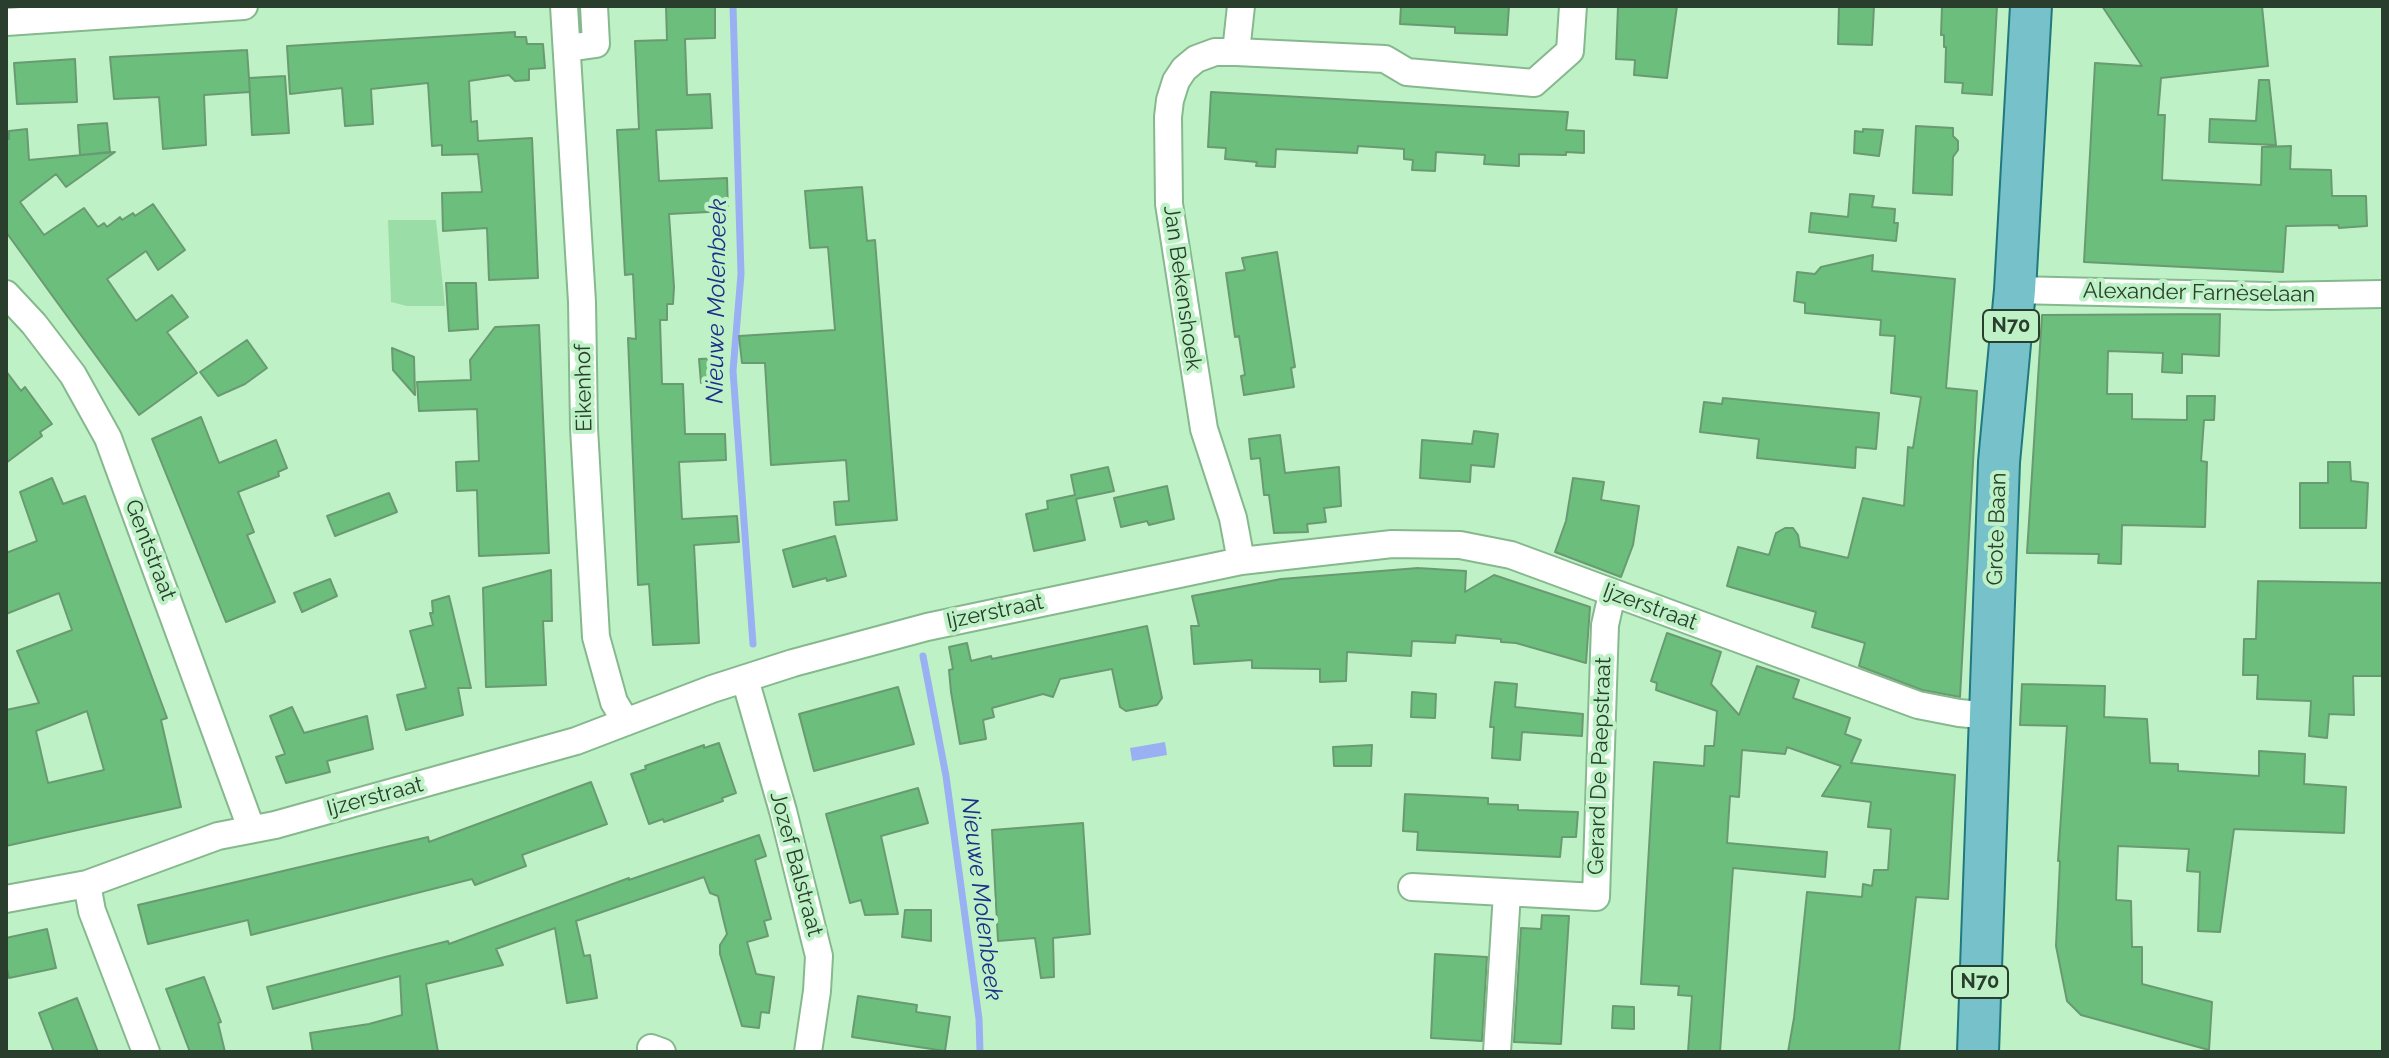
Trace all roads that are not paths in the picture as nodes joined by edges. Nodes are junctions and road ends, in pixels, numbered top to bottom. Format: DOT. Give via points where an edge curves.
graph roads {
  1 [pos="564,6"];
  2 [pos="594,6"];
  3 [pos="1241,6"];
  4 [pos="1573,6"];
  5 [pos="2031,6"];
  6 [pos="232,7"];
  7 [pos="6,22"];
  8 [pos="568,48"];
  9 [pos="1236,52"];
  10 [pos="2015,290"];
  11 [pos="6,294"];
  12 [pos="2383,294"];
  13 [pos="1241,561"];
  14 [pos="1612,594"];
  15 [pos="745,679"];
  16 [pos="1991,716"];
  17 [pos="626,722"];
  18 [pos="251,828"];
  19 [pos="87,884"];
  20 [pos="1412,887"];
  21 [pos="1507,893"];
  22 [pos="6,899"];
  23 [pos="146,1052"];
  24 [pos="808,1052"];
  25 [pos="1497,1052"];
  26 [pos="1978,1052"];
  1 -- 8 [label="street, Eikenhof"];
  2 -- 8 [label="street" via="596,44"];
  3 -- 9 [label="street"];
  4 -- 9 [label="street, Jan Bekenshoek" via="1570,51 1534,83 1407,72 1385,59"];
  5 -- 10 [label="main road, Grote Baan / N70"];
  6 -- 7 [label="street"];
  8 -- 17 [label="street, Eikenhof" via="596,637 614,702"];
  9 -- 13 [label="street, Jan Bekenshoek" via="1215,52 1184,69 1168,117 1169,204 1190,351 1204,429"];
  10 -- 12 [label="street, Alexander Farnèselaan"];
  10 -- 16 [label="main road, Grote Baan / N70" via="1999,462"];
  11 -- 18 [label="street, Gentstraat" via="73,375 108,438"];
  13 -- 14 [label="street, Ijzerstraat" via="1392,544 1460,545 1511,555"];
  13 -- 15 [label="street, Ijzerstraat" via="975,615"];
  14 -- 16 [label="street, Ijzerstraat" via="1918,705"];
  14 -- 21 [label="street, Gerard De Paepstraat" via="1605,625 1596,897"];
  15 -- 17 [label="street, Ijzerstraat"];
  15 -- 24 [label="street, Jozef Balstraat" via="819,956"];
  16 -- 26 [label="main road, Grote Baan / N70"];
  17 -- 18 [label="street, Ijzerstraat" via="492,765"];
  18 -- 19 [label="street, Ijzerstraat"];
  19 -- 22 [label="street, Ijzerstraat"];
  19 -- 23 [label="street" via="92,911"];
  20 -- 21 [label="street, Gerard De Paepstraat"];
  21 -- 25 [label="street"];
}
